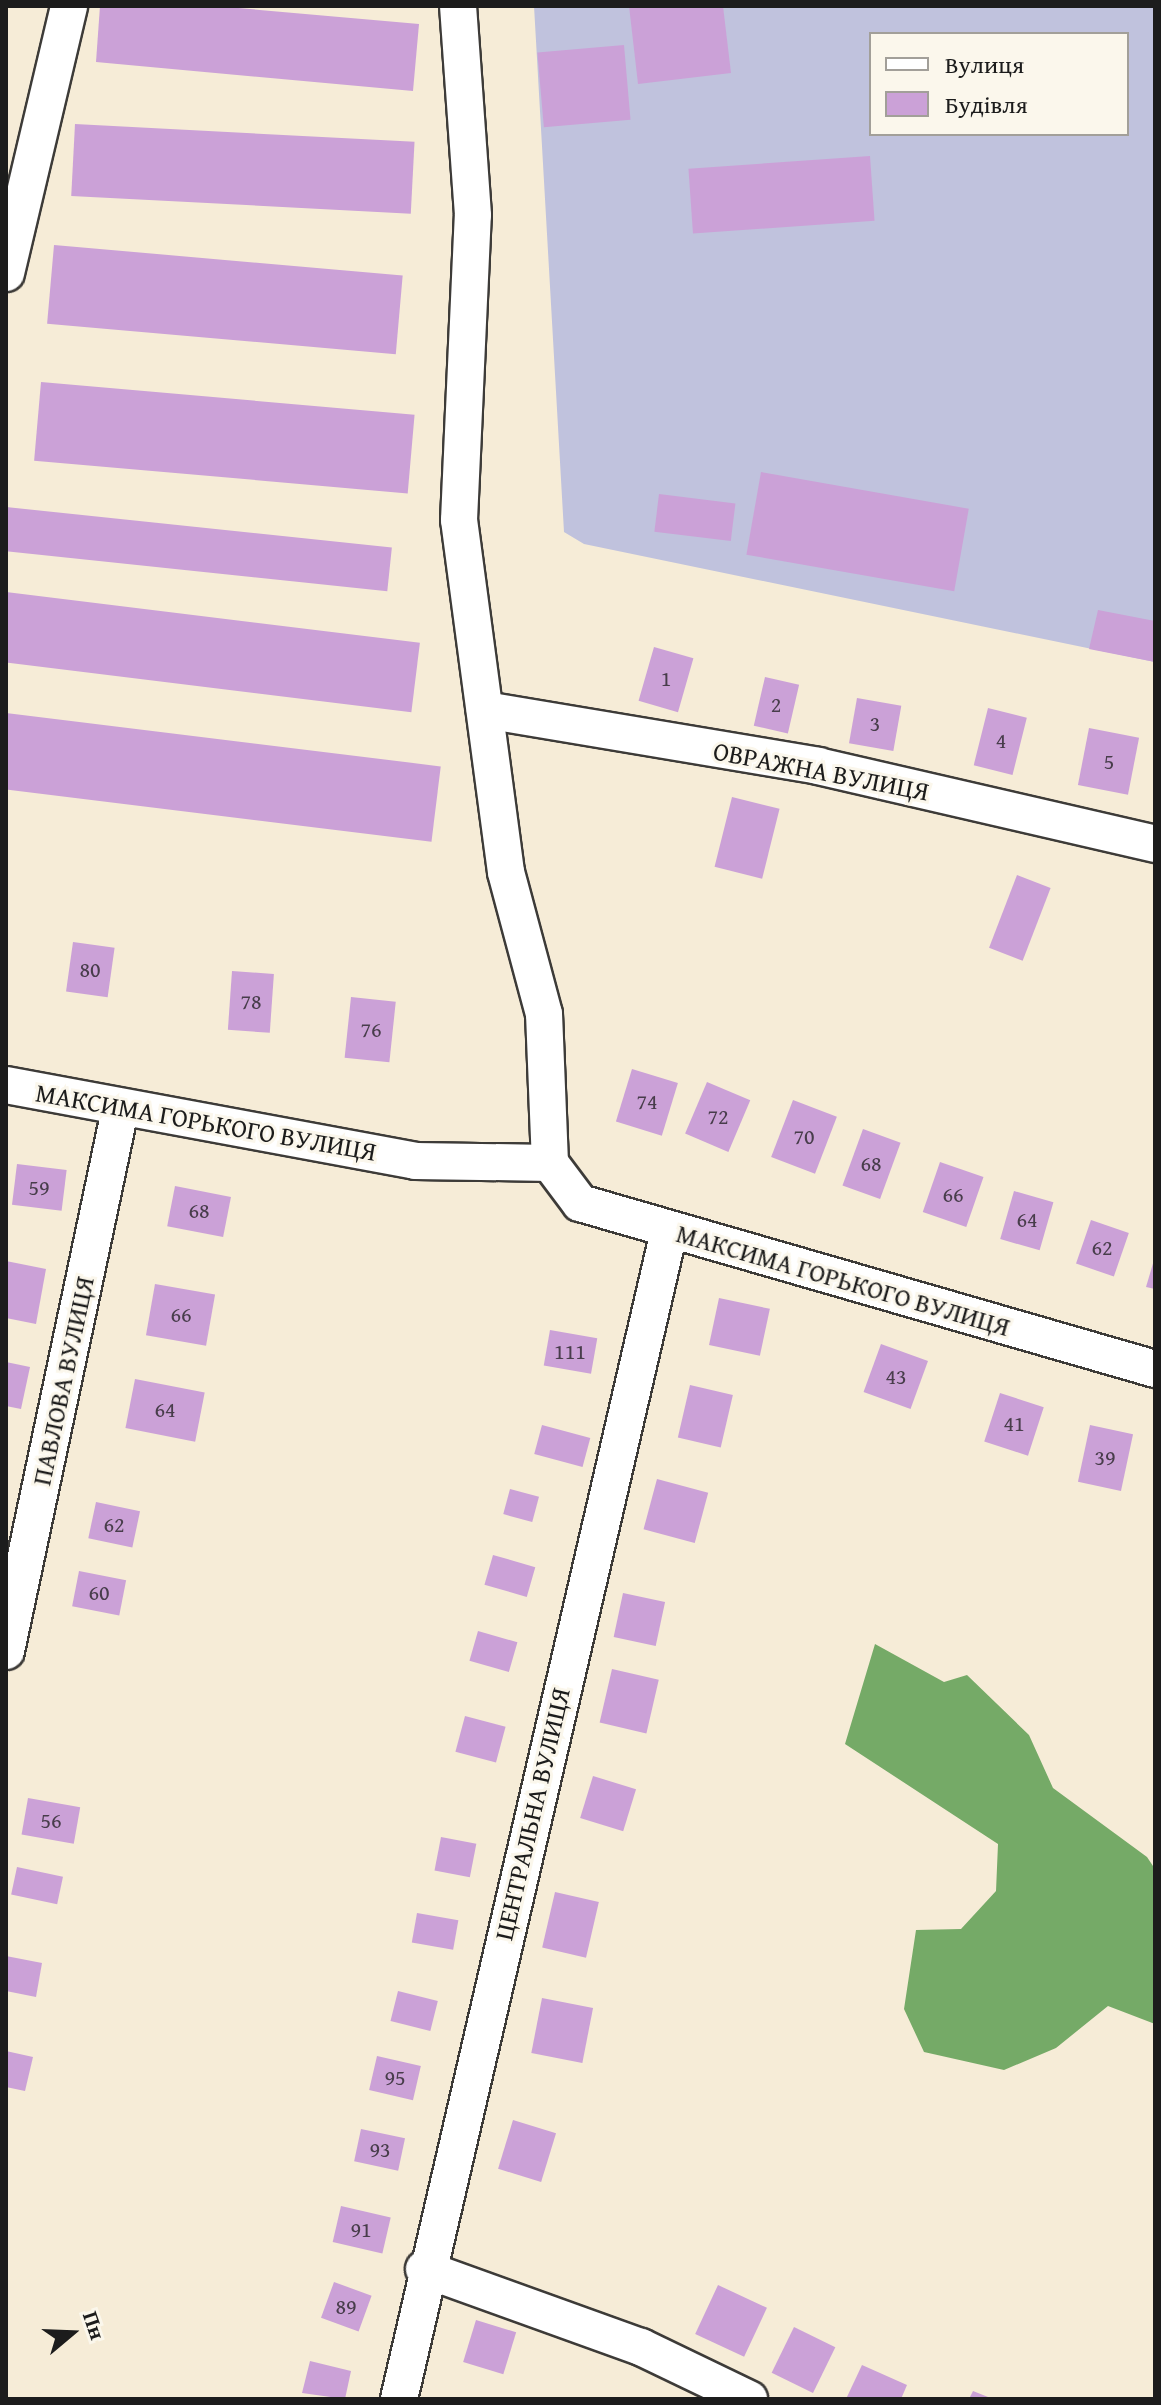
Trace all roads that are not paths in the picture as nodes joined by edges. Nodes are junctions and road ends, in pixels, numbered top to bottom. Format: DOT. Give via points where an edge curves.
graph roads {
  1 [pos="69,6"];
  2 [pos="458,6"];
  3 [pos="18,171"];
  4 [pos="6,273"];
  5 [pos="485,710"];
  6 [pos="1155,844"];
  7 [pos="6,1085"];
  8 [pos="120,1110"];
  9 [pos="550,1163"];
  10 [pos="669,1231"];
  11 [pos="1155,1369"];
  12 [pos="6,1651"];
  13 [pos="424,2269"];
  14 [pos="399,2399"];
  15 [pos="749,2399"];
  1 -- 3 [label="street"];
  2 -- 5 [label="street" via="473,215 459,520"];
  3 -- 4 [label="street"];
  5 -- 6 [label="street, ОВРАЖНА ВУЛИЦЯ" via="818,766"];
  5 -- 9 [label="street" via="506,872 544,1014"];
  7 -- 8 [label="street, МАКСИМА ГОРЬКОГО ВУЛИЦЯ"];
  8 -- 9 [label="street, МАКСИМА ГОРЬКОГО ВУЛИЦЯ" via="415,1161"];
  8 -- 12 [label="street, ПАВЛОВА ВУЛИЦЯ"];
  9 -- 10 [label="street, МАКСИМА ГОРЬКОГО ВУЛИЦЯ" via="580,1203"];
  10 -- 11 [label="street, МАКСИМА ГОРЬКОГО ВУЛИЦЯ"];
  10 -- 13 [label="street, ЦЕНТРАЛЬНА ВУЛИЦЯ"];
  13 -- 14 [label="street, ЦЕНТРАЛЬНА ВУЛИЦЯ"];
  13 -- 15 [label="street" via="641,2347"];
}
